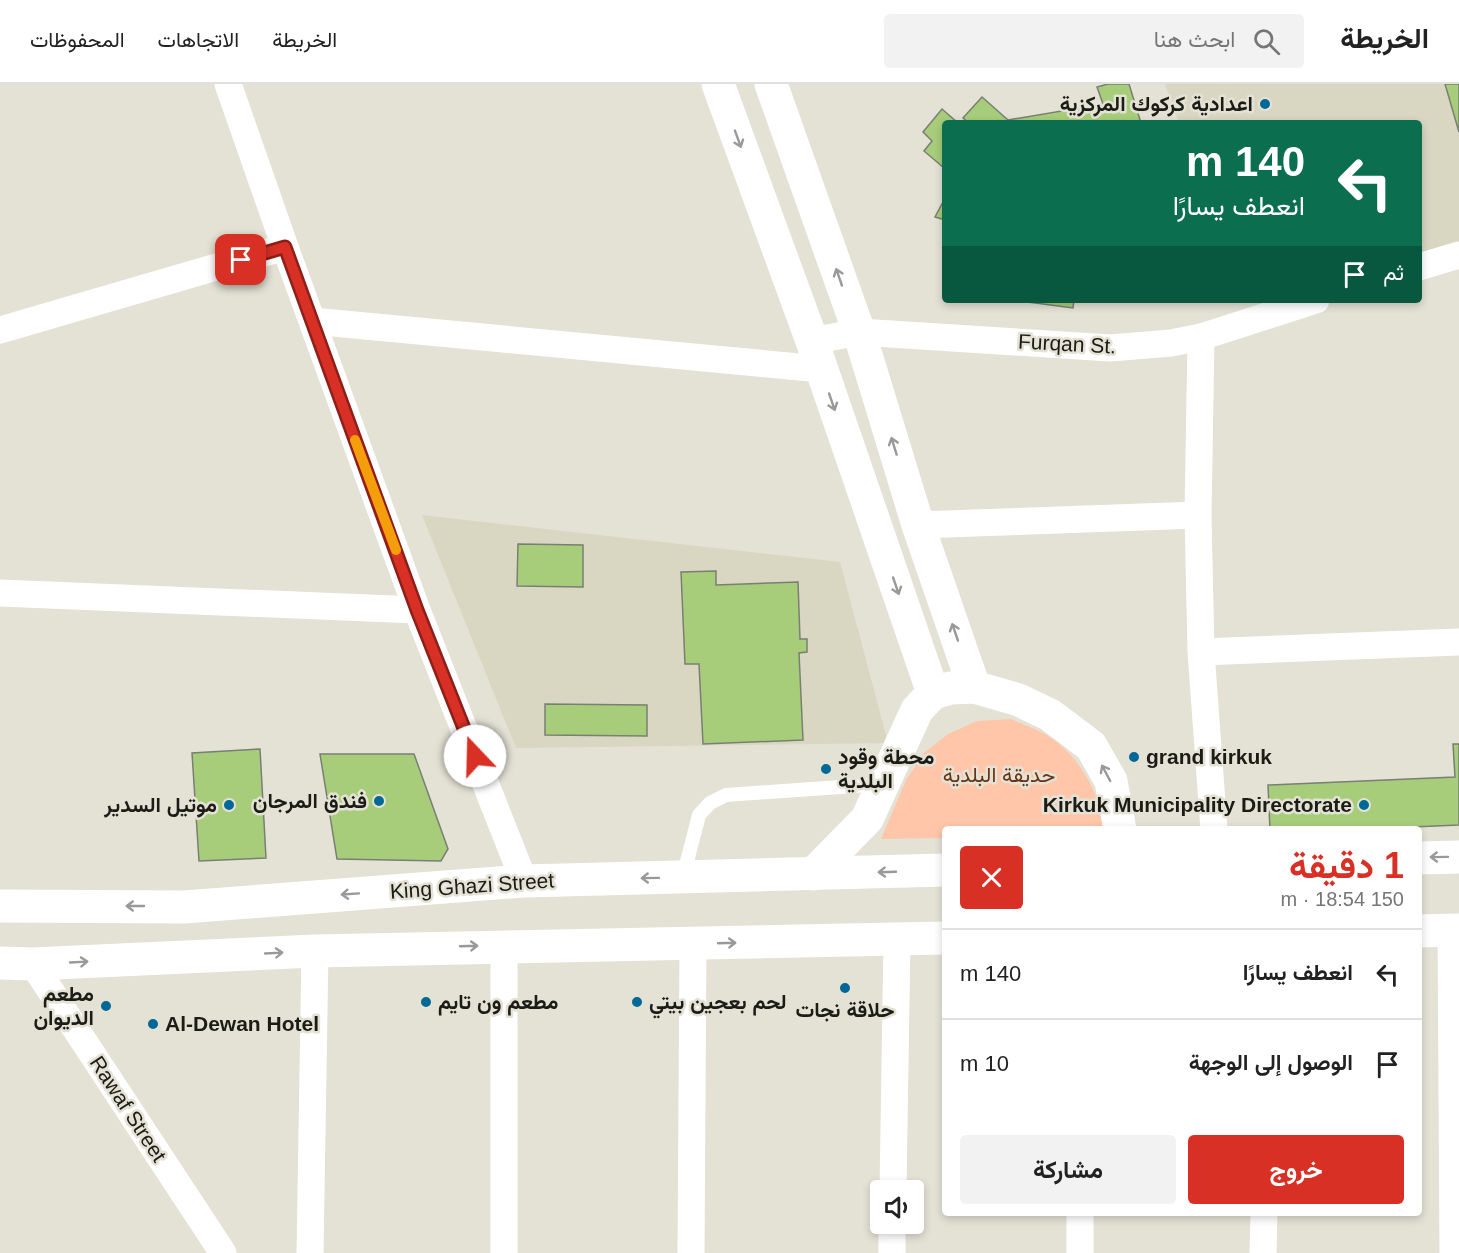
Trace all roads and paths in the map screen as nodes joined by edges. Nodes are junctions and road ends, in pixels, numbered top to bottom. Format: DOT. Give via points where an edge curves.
graph roads {
  1 [pos="228,84"];
  2 [pos="718,84"];
  3 [pos="771,84"];
  4 [pos="285,247"];
  5 [pos="1459,255"];
  6 [pos="1422,266"];
  7 [pos="1307,303"];
  8 [pos="312,321"];
  9 [pos="0,330"];
  10 [pos="859,332"];
  11 [pos="1201,337"];
  12 [pos="817,355"];
  13 [pos="1198,515"];
  14 [pos="918,525"];
  15 [pos="0,593"];
  16 [pos="417,610"];
  17 [pos="1459,642"];
  18 [pos="1202,652"];
  19 [pos="974,687"];
  20 [pos="933,693"];
  21 [pos="884,783"];
  22 [pos="1119,826"];
  23 [pos="1214,826"];
  24 [pos="1459,857"];
  25 [pos="1422,858"];
  26 [pos="942,870"];
  27 [pos="813,874"];
  28 [pos="683,877"];
  29 [pos="524,881"];
  30 [pos="0,906"];
  31 [pos="184,907"];
  32 [pos="1455,930"];
  33 [pos="1422,931"];
  34 [pos="897,938"];
  35 [pos="942,938"];
  36 [pos="693,944"];
  37 [pos="504,945"];
  38 [pos="315,951"];
  39 [pos="187,957"];
  40 [pos="0,963"];
  41 [pos="33,964"];
  42 [pos="893,1180"];
  43 [pos="1080,1216"];
  44 [pos="1264,1216"];
  45 [pos="892,1234"];
  46 [pos="223,1253"];
  47 [pos="310,1253"];
  48 [pos="504,1253"];
  49 [pos="691,1253"];
  50 [pos="892,1253"];
  51 [pos="1080,1253"];
  52 [pos="1263,1253"];
  53 [pos="1453,1253"];
  1 -- 4 [label="street"];
  2 -- 12 [label="main road, one-way"];
  10 -- 3 [label="main road, one-way"];
  4 -- 8 [label="street"];
  4 -- 9 [label="street"];
  5 -- 6 [label="street"];
  7 -- 11 [label="street, Furqan St."];
  8 -- 12 [label="street, Furqan St."];
  8 -- 16 [label="street"];
  10 -- 11 [label="street, Furqan St." via="1110,348"];
  10 -- 12 [label="street, Furqan St."];
  14 -- 10 [label="main road, one-way"];
  11 -- 13 [label="street"];
  12 -- 20 [label="main road, one-way"];
  13 -- 14 [label="street"];
  13 -- 18 [label="street"];
  19 -- 14 [label="main road, one-way"];
  15 -- 16 [label="street"];
  16 -- 29 [label="street"];
  17 -- 18 [label="street"];
  18 -- 23 [label="street"];
  19 -- 20 [label="main road"];
  22 -- 19 [label="main road, one-way" via="1111,781 1091,746 1050,715 1019,700"];
  20 -- 21 [label="main road" via="917,710"];
  21 -- 27 [label="main road" via="867,819"];
  21 -- 28 [label="lane" via="726,795 710,803 699,815"];
  24 -- 25 [label="main road, one-way"];
  26 -- 27 [label="main road, King Ghazi Street, one-way"];
  27 -- 28 [label="main road, King Ghazi Street"];
  28 -- 29 [label="main road, King Ghazi Street, one-way"];
  29 -- 31 [label="main road, King Ghazi Street, one-way"];
  31 -- 30 [label="main road, King Ghazi Street, one-way"];
  31 -- 39 [label="main road"];
  32 -- 33 [label="main road"];
  32 -- 53 [label="street"];
  34 -- 35 [label="main road"];
  36 -- 34 [label="main road, one-way"];
  34 -- 42 [label="street"];
  36 -- 37 [label="main road"];
  36 -- 49 [label="street"];
  38 -- 37 [label="main road, one-way"];
  37 -- 48 [label="street"];
  39 -- 38 [label="main road, one-way"];
  38 -- 47 [label="street"];
  41 -- 39 [label="main road, one-way"];
  40 -- 41 [label="main road"];
  41 -- 46 [label="street, Rawaf Street"];
  43 -- 51 [label="street"];
  44 -- 52 [label="street"];
  45 -- 50 [label="street"];
}
